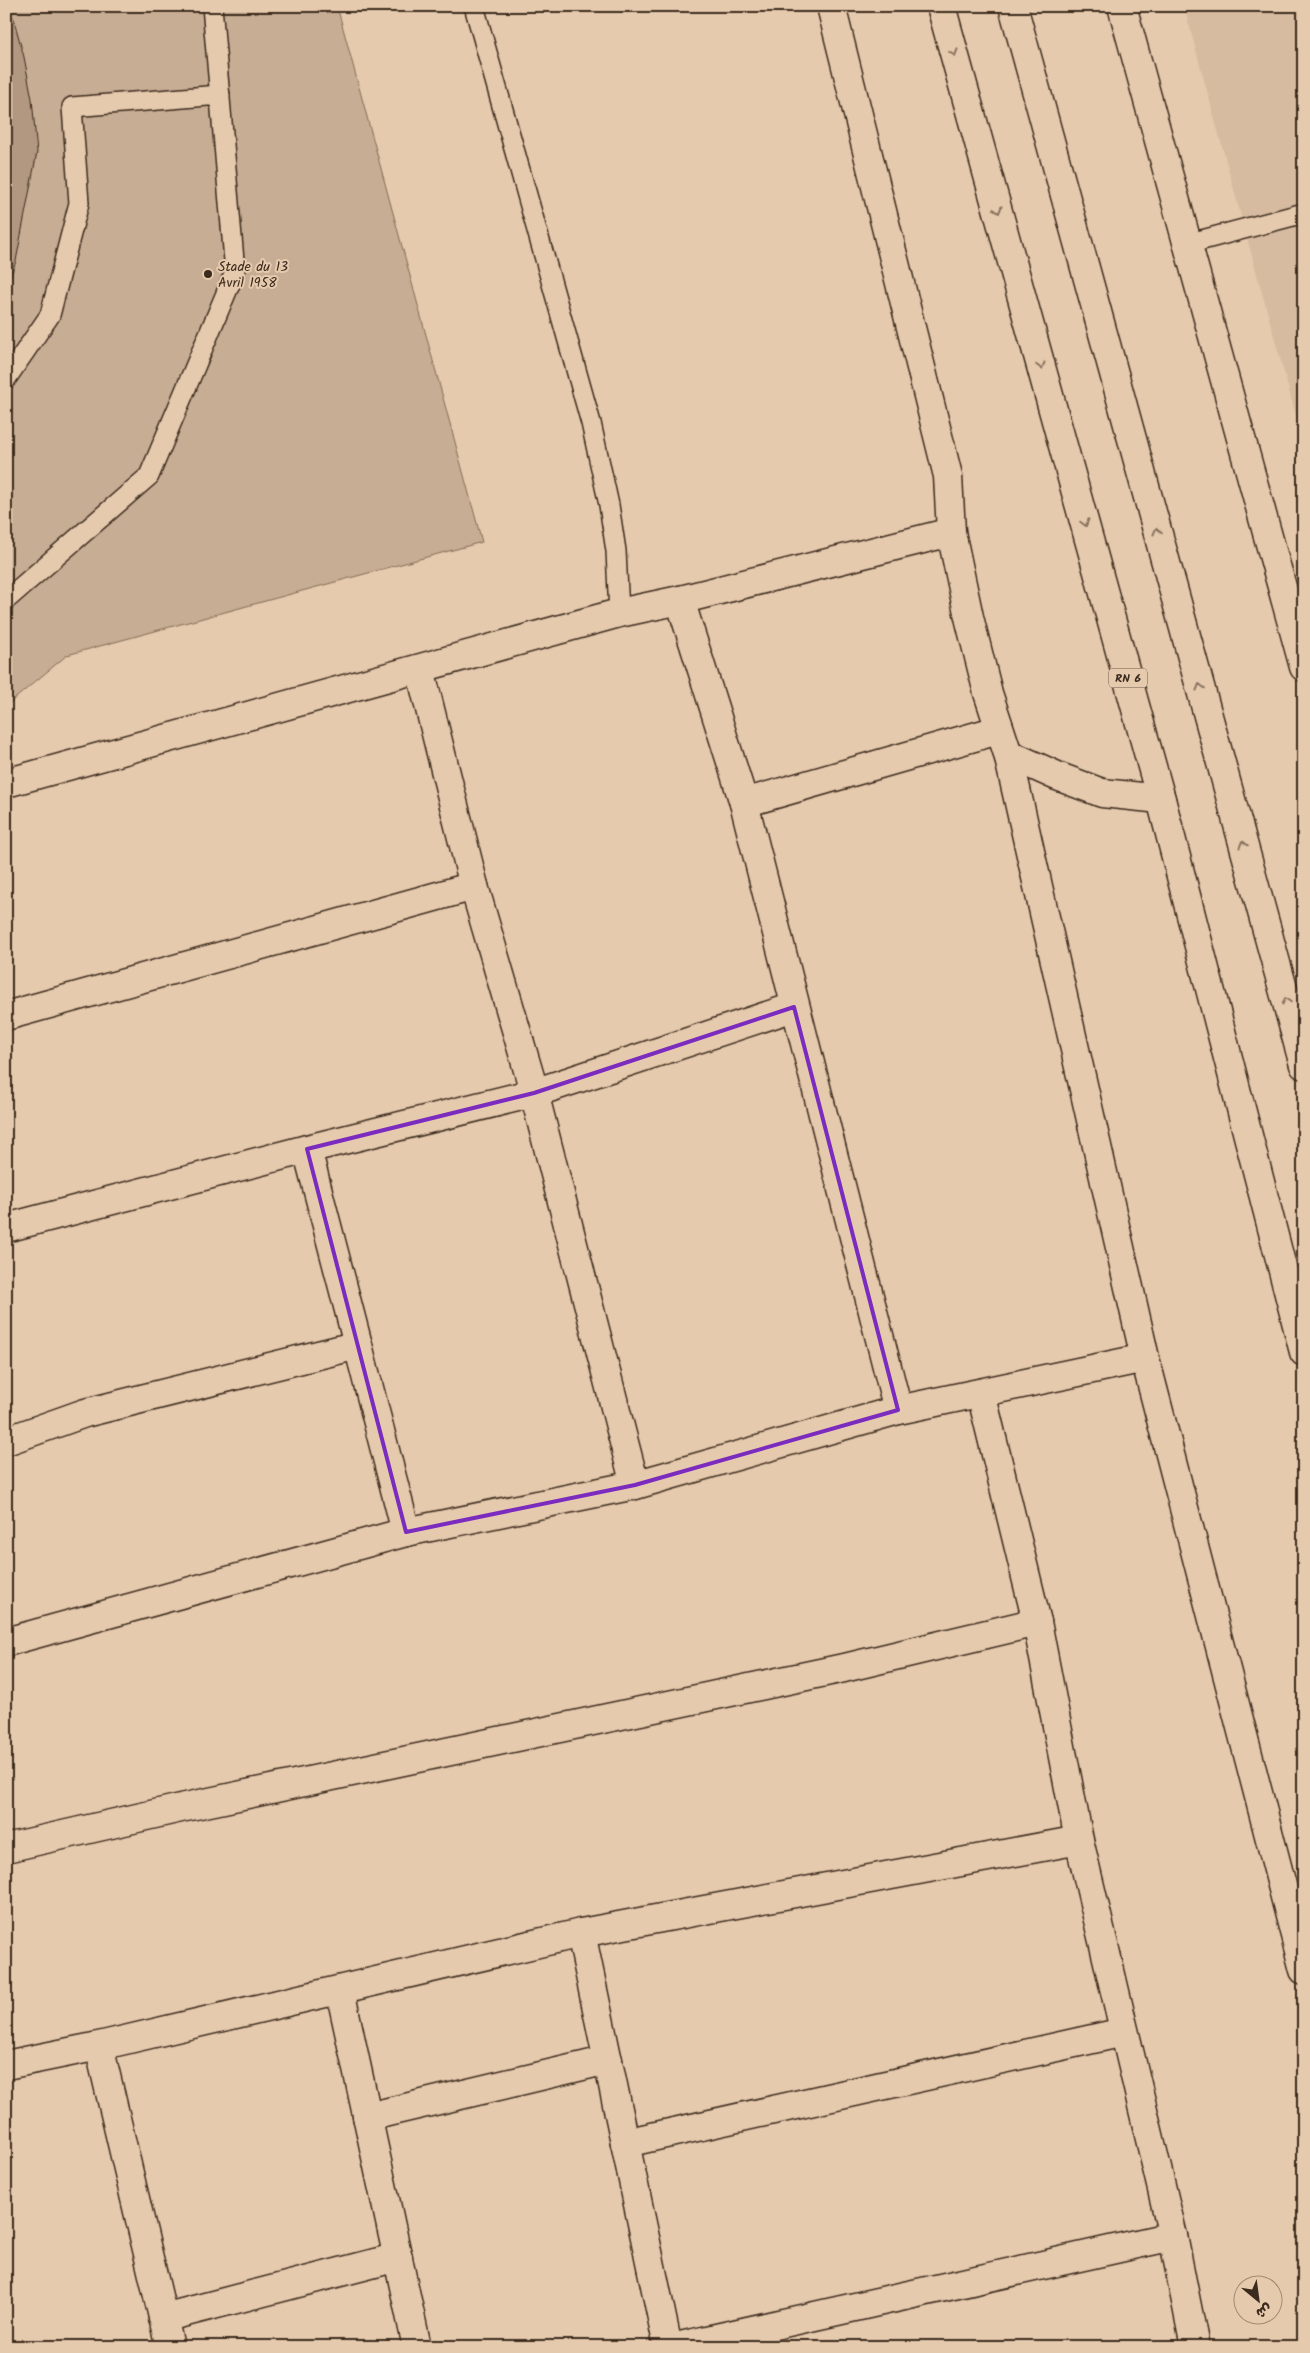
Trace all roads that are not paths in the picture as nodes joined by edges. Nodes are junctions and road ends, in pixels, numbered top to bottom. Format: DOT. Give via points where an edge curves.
graph roads {
  1 [pos="212,6"];
  2 [pos="474,6"];
  3 [pos="830,6"];
  4 [pos="941,6"];
  5 [pos="1013,6"];
  6 [pos="1122,6"];
  7 [pos="220,95"];
  8 [pos="1304,213"];
  9 [pos="1187,244"];
  10 [pos="6,378"];
  11 [pos="951,532"];
  12 [pos="6,600"];
  13 [pos="680,600"];
  14 [pos="620,612"];
  15 [pos="1304,667"];
  16 [pos="420,669"];
  17 [pos="1003,742"];
  18 [pos="6,783"];
  19 [pos="1162,799"];
  20 [pos="744,803"];
  21 [pos="474,886"];
  22 [pos="794,1007"];
  23 [pos="6,1016"];
  24 [pos="1304,1064"];
  25 [pos="534,1093"];
  26 [pos="307,1149"];
  27 [pos="6,1228"];
  28 [pos="358,1345"];
  29 [pos="1304,1352"];
  30 [pos="1145,1358"];
  31 [pos="981,1393"];
  32 [pos="898,1410"];
  33 [pos="6,1441"];
  34 [pos="635,1485"];
  35 [pos="406,1532"];
  36 [pos="1037,1622"];
  37 [pos="6,1642"];
  38 [pos="1079,1840"];
  39 [pos="6,1848"];
  40 [pos="582,1933"];
  41 [pos="1304,1970"];
  42 [pos="340,1990"];
  43 [pos="1124,2032"];
  44 [pos="99,2046"];
  45 [pos="608,2060"];
  46 [pos="6,2065"];
  47 [pos="367,2117"];
  48 [pos="626,2143"];
  49 [pos="1173,2236"];
  50 [pos="398,2257"];
  51 [pos="163,2318"];
  52 [pos="170,2347"];
  53 [pos="417,2347"];
  54 [pos="668,2347"];
  55 [pos="676,2347"];
  56 [pos="1195,2347"];
  1 -- 7 [label="lane"];
  2 -- 14 [label="lane" via="591,423 612,523"];
  3 -- 11 [label="street" via="948,476"];
  4 -- 19 [label="street, RN 6, one-way"];
  24 -- 5 [label="street, one-way"];
  6 -- 9 [label="street"];
  7 -- 10 [label="lane" via="72,107 79,203 50,315"];
  7 -- 12 [label="lane" via="235,272 149,476"];
  8 -- 9 [label="lane"];
  9 -- 15 [label="street"];
  11 -- 13 [label="street"];
  11 -- 17 [label="street" via="969,617"];
  13 -- 14 [label="street"];
  13 -- 20 [label="street"];
  14 -- 16 [label="street"];
  16 -- 18 [label="street"];
  16 -- 21 [label="street"];
  17 -- 19 [label="street" via="1057,776 1102,793"];
  17 -- 20 [label="street"];
  17 -- 30 [label="street"];
  19 -- 29 [label="street, RN 6"];
  20 -- 22 [label="street"];
  21 -- 23 [label="street"];
  21 -- 25 [label="street"];
  22 -- 25 [label="street"];
  22 -- 32 [label="street"];
  25 -- 26 [label="street"];
  25 -- 34 [label="street"];
  26 -- 27 [label="street"];
  26 -- 28 [label="street"];
  28 -- 33 [label="street" via="84,1413"];
  28 -- 35 [label="street"];
  30 -- 31 [label="street"];
  30 -- 41 [label="street"];
  31 -- 32 [label="street"];
  31 -- 36 [label="street"];
  32 -- 34 [label="street"];
  34 -- 35 [label="street"];
  35 -- 37 [label="street"];
  36 -- 38 [label="street"];
  36 -- 39 [label="street" via="844,1668"];
  38 -- 40 [label="street"];
  38 -- 43 [label="street"];
  40 -- 42 [label="street"];
  40 -- 45 [label="street"];
  42 -- 44 [label="street"];
  42 -- 47 [label="street"];
  43 -- 48 [label="street"];
  43 -- 49 [label="street"];
  44 -- 46 [label="street"];
  44 -- 51 [label="street"];
  45 -- 47 [label="street"];
  45 -- 48 [label="street"];
  47 -- 50 [label="street"];
  48 -- 54 [label="street"];
  49 -- 55 [label="street"];
  49 -- 56 [label="street"];
  50 -- 51 [label="street"];
  50 -- 53 [label="street"];
  51 -- 52 [label="street"];
}
